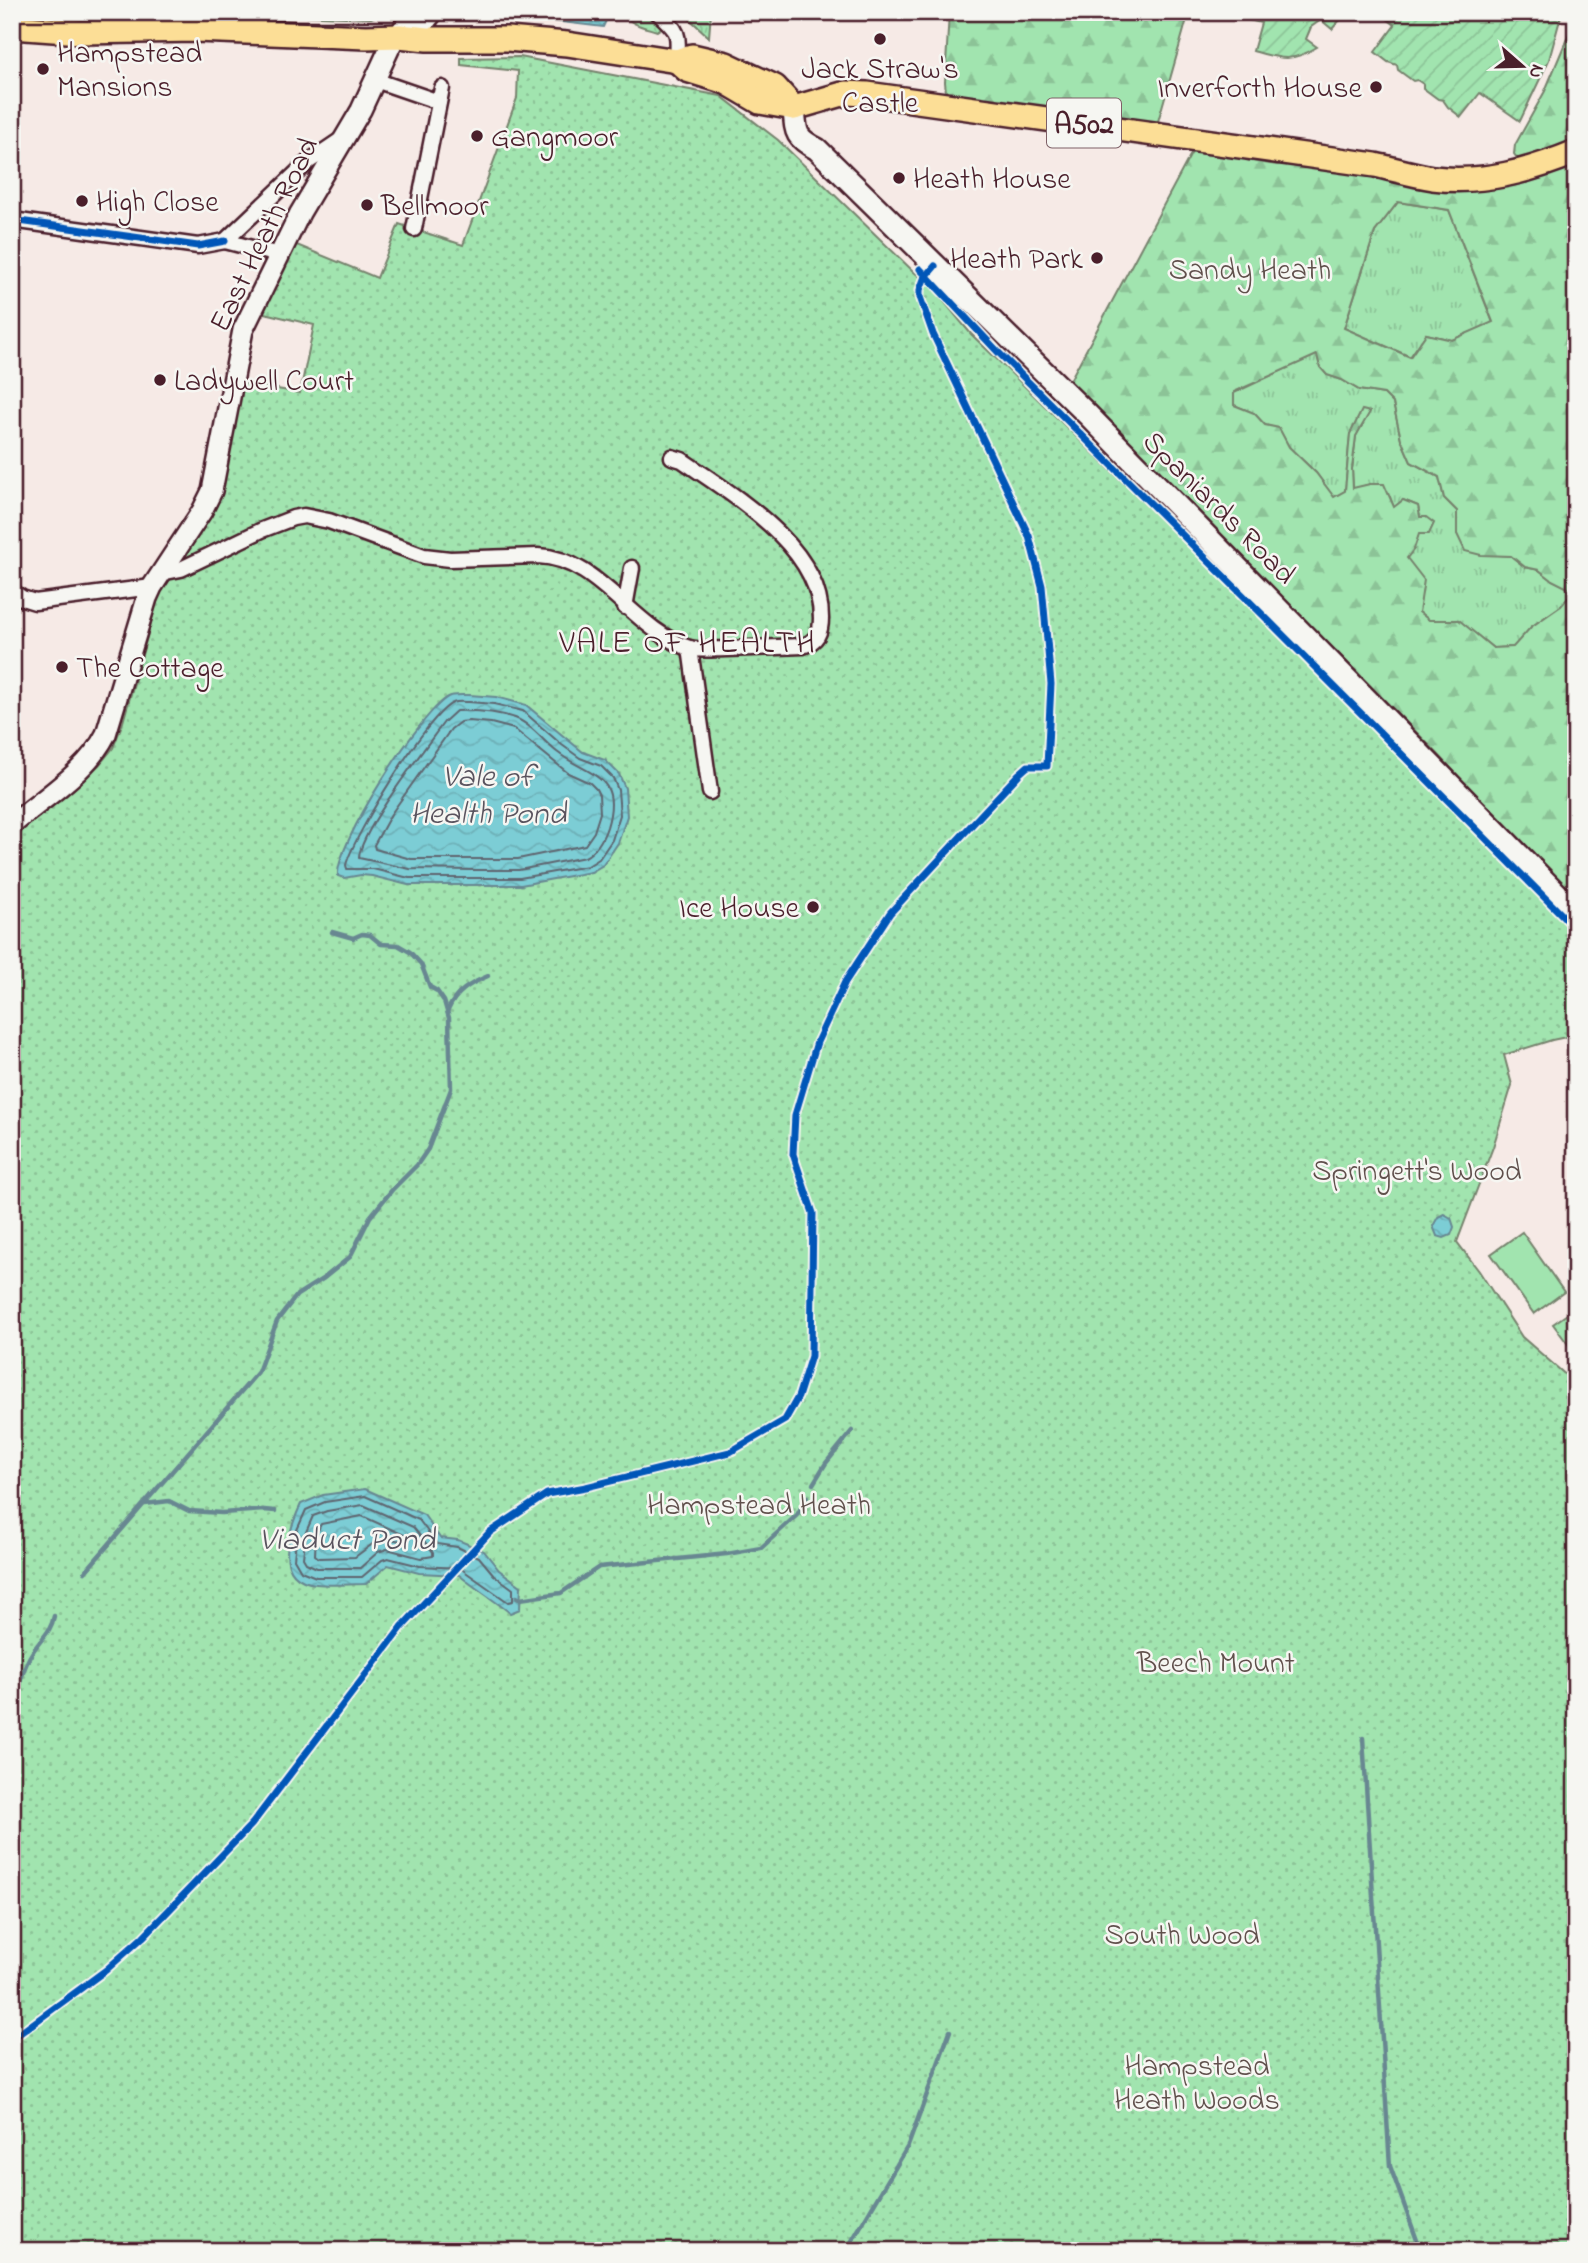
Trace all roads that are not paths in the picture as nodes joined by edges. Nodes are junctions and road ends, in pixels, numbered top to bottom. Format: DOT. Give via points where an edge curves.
graph roads {
  1 [pos="415,12"];
  2 [pos="433,12"];
  3 [pos="657,12"];
  4 [pos="198,21"];
  5 [pos="12,27"];
  6 [pos="399,36"];
  7 [pos="677,61"];
  8 [pos="375,80"];
  9 [pos="794,108"];
  10 [pos="344,137"];
  11 [pos="1575,152"];
  12 [pos="12,220"];
  13 [pos="414,229"];
  14 [pos="225,241"];
  15 [pos="279,255"];
  16 [pos="672,457"];
  17 [pos="632,568"];
  18 [pos="156,580"];
  19 [pos="13,593"];
  20 [pos="625,607"];
  21 [pos="690,648"];
  22 [pos="710,792"];
  23 [pos="13,824"];
  24 [pos="1576,913"];
  1 -- 6 [label="street, East Heath Road"];
  2 -- 6 [label="street" via="422,26"];
  3 -- 7 [label="street" via="679,36"];
  4 -- 5 [label="main road" via="81,32"];
  4 -- 6 [label="main road"];
  6 -- 7 [label="main road" via="566,44"];
  6 -- 8 [label="street, East Heath Road"];
  7 -- 9 [label="main road" via="692,56 726,64 781,90"];
  8 -- 10 [label="street, East Heath Road"];
  8 -- 13 [label="street" via="440,95"];
  9 -- 11 [label="main road, A502" via="855,92 1375,165 1483,171"];
  9 -- 24 [label="main road, Spaniards Road" via="801,141 817,149 1088,415"];
  10 -- 14 [label="street" via="307,162"];
  10 -- 15 [label="street, East Heath Road"];
  12 -- 14 [label="street" via="198,246"];
  14 -- 15 [label="street"];
  15 -- 18 [label="street, East Heath Road" via="243,330 212,493"];
  16 -- 21 [label="street" via="702,474 780,535 808,570 821,604 821,627 812,643"];
  17 -- 20 [label="street"];
  18 -- 19 [label="street" via="34,601"];
  18 -- 20 [label="street" via="262,530 304,516 424,556 550,556 583,569"];
  18 -- 23 [label="street, East Heath Road" via="100,746"];
  20 -- 21 [label="street"];
  21 -- 22 [label="street"];
}
